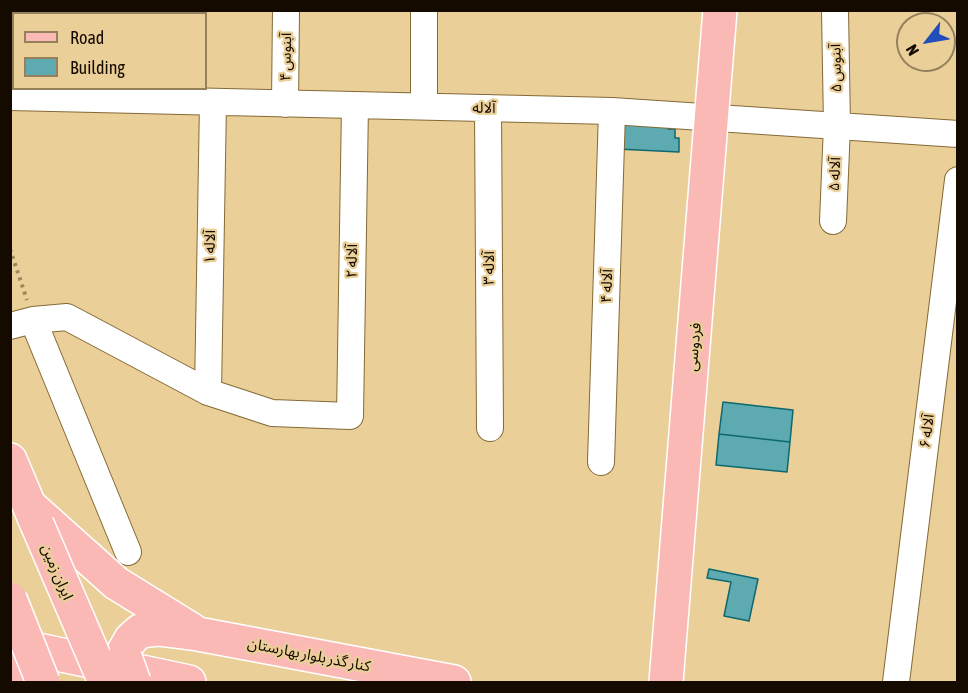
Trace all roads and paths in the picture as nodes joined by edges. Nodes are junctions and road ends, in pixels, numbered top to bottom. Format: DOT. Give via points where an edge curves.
graph roads {
  1 [pos="286,10"];
  2 [pos="424,10"];
  3 [pos="720,10"];
  4 [pos="835,10"];
  5 [pos="137,94"];
  6 [pos="10,97"];
  7 [pos="213,102"];
  8 [pos="285,104"];
  9 [pos="355,105"];
  10 [pos="424,106"];
  11 [pos="488,108"];
  12 [pos="612,111"];
  13 [pos="712,117"];
  14 [pos="837,126"];
  15 [pos="957,134"];
  16 [pos="957,180"];
  17 [pos="834,221"];
  18 [pos="10,249"];
  19 [pos="22,323"];
  20 [pos="208,392"];
  21 [pos="490,428"];
  22 [pos="10,460"];
  23 [pos="602,462"];
  24 [pos="34,515"];
  25 [pos="128,552"];
  26 [pos="10,599"];
  27 [pos="198,634"];
  28 [pos="10,644"];
  29 [pos="130,670"];
  30 [pos="10,676"];
  31 [pos="13,682"];
  32 [pos="43,682"];
  33 [pos="105,682"];
  34 [pos="189,682"];
  35 [pos="454,682"];
  36 [pos="666,682"];
  37 [pos="896,682"];
  1 -- 8 [label="street, آبنوس ۴"];
  2 -- 10 [label="street"];
  3 -- 13 [label="main road, فردوسی"];
  4 -- 14 [label="street, آبنوس ۵"];
  5 -- 6 [label="street, آلاله"];
  5 -- 7 [label="street, آلاله"];
  7 -- 8 [label="street, آلاله"];
  7 -- 20 [label="street, آلاله ۱"];
  8 -- 9 [label="street, آلاله"];
  9 -- 10 [label="street, آلاله"];
  9 -- 20 [label="street, آلاله ۲" via="350,416 272,412"];
  10 -- 11 [label="street, آلاله"];
  11 -- 12 [label="street, آلاله"];
  11 -- 21 [label="street, آلاله ۳"];
  12 -- 13 [label="street, آلاله"];
  12 -- 23 [label="street, آلاله ۴"];
  13 -- 14 [label="street, آلاله"];
  13 -- 36 [label="main road, فردوسی"];
  14 -- 15 [label="street, آلاله"];
  14 -- 17 [label="street, آلاله ۵"];
  16 -- 37 [label="street, آلاله ۶"];
  18 -- 19 [label="path"];
  19 -- 20 [label="street" via="66,317"];
  19 -- 25 [label="street"];
  22 -- 24 [label="main road, ایران زمین"];
  24 -- 27 [label="main road" via="116,583"];
  24 -- 33 [label="main road, ایران زمین, bridge"];
  26 -- 32 [label="main road, bridge"];
  27 -- 29 [label="main road, کنار گذر بلوار بهارستان" via="140,631 124,651"];
  27 -- 35 [label="main road, کنار گذر بلوار بهارستان"];
  28 -- 34 [label="main road"];
  30 -- 31 [label="main road"];
}
